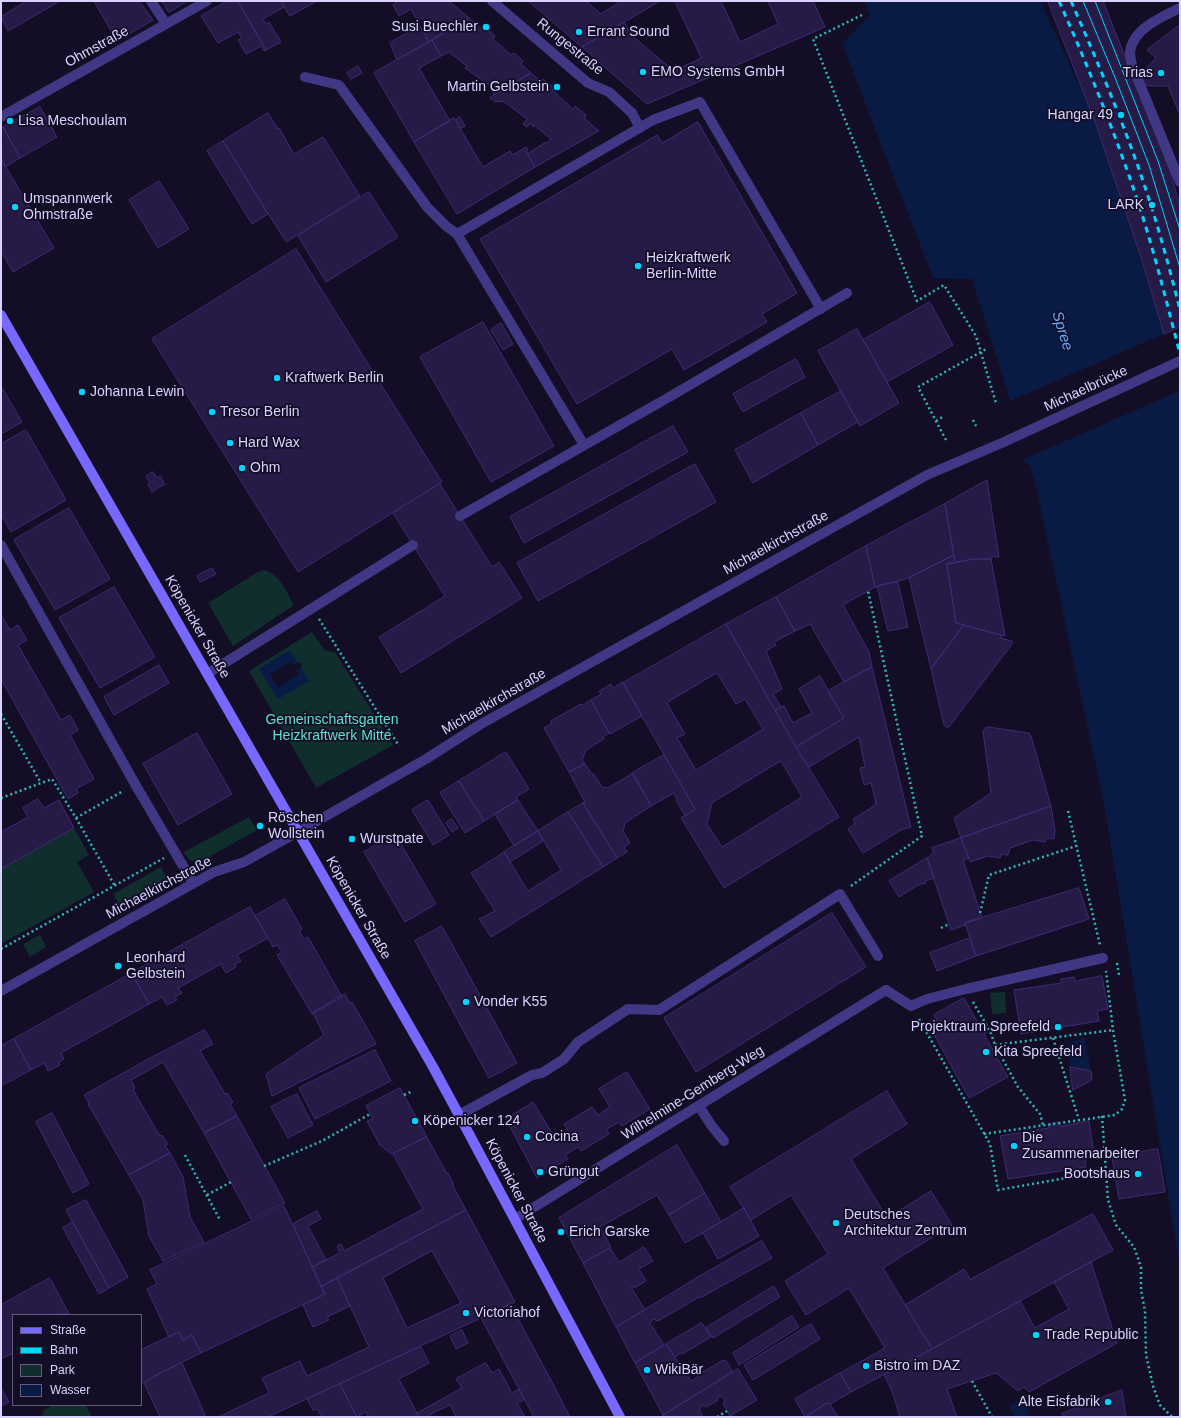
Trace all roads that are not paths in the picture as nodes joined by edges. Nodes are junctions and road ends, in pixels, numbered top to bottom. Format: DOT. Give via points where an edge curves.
graph roads {
  1 [pos="151,1"];
  2 [pos="207,1"];
  3 [pos="492,1"];
  4 [pos="1180,8"];
  5 [pos="166,24"];
  6 [pos="305,77"];
  7 [pos="1,117"];
  8 [pos="640,128"];
  9 [pos="1180,182"];
  10 [pos="457,234"];
  11 [pos="847,293"];
  12 [pos="821,309"];
  13 [pos="1,315"];
  14 [pos="1180,361"];
  15 [pos="1004,442"];
  16 [pos="584,445"];
  17 [pos="460,516"];
  18 [pos="1,544"];
  19 [pos="413,545"];
  20 [pos="207,674"];
  21 [pos="298,832"];
  22 [pos="193,884"];
  23 [pos="878,956"];
  24 [pos="1102,958"];
  25 [pos="1,991"];
  26 [pos="699,1106"];
  27 [pos="459,1115"];
  28 [pos="724,1140"];
  29 [pos="515,1219"];
  30 [pos="620,1417"];
  1 -- 5 [label="street"];
  2 -- 5 [label="street, Ohmstraße"];
  3 -- 8 [label="street, Rungestraße" via="588,83 609,92 632,113"];
  4 -- 9 [label="street" via="1139,32 1130,54 1132,65"];
  5 -- 7 [label="street, Ohmstraße"];
  6 -- 10 [label="street" via="339,85 427,207"];
  8 -- 10 [label="street"];
  8 -- 12 [label="street" via="653,120 700,102"];
  10 -- 16 [label="street"];
  11 -- 12 [label="street"];
  12 -- 16 [label="street"];
  13 -- 20 [label="main road, Köpenicker Straße"];
  14 -- 15 [label="street, Michaelbrücke"];
  15 -- 21 [label="street, Michaelkirchstraße" via="927,475 481,724 426,759"];
  16 -- 17 [label="street"];
  18 -- 22 [label="street"];
  19 -- 20 [label="street"];
  20 -- 21 [label="main road, Köpenicker Straße"];
  21 -- 22 [label="street, Michaelkirchstraße" via="244,862 214,872"];
  21 -- 27 [label="main road, Köpenicker Straße"];
  22 -- 25 [label="street, Michaelkirchstraße"];
  23 -- 27 [label="street" via="840,894 659,1010 628,1010 578,1042 564,1059 542,1073 532,1075"];
  24 -- 26 [label="street, Wilhelmine-Gemberg-Weg" via="966,989 911,1006 886,990"];
  26 -- 28 [label="street"];
  26 -- 29 [label="street, Wilhelmine-Gemberg-Weg"];
  27 -- 29 [label="main road, Köpenicker Straße"];
  29 -- 30 [label="main road, Köpenicker Straße"];
}
